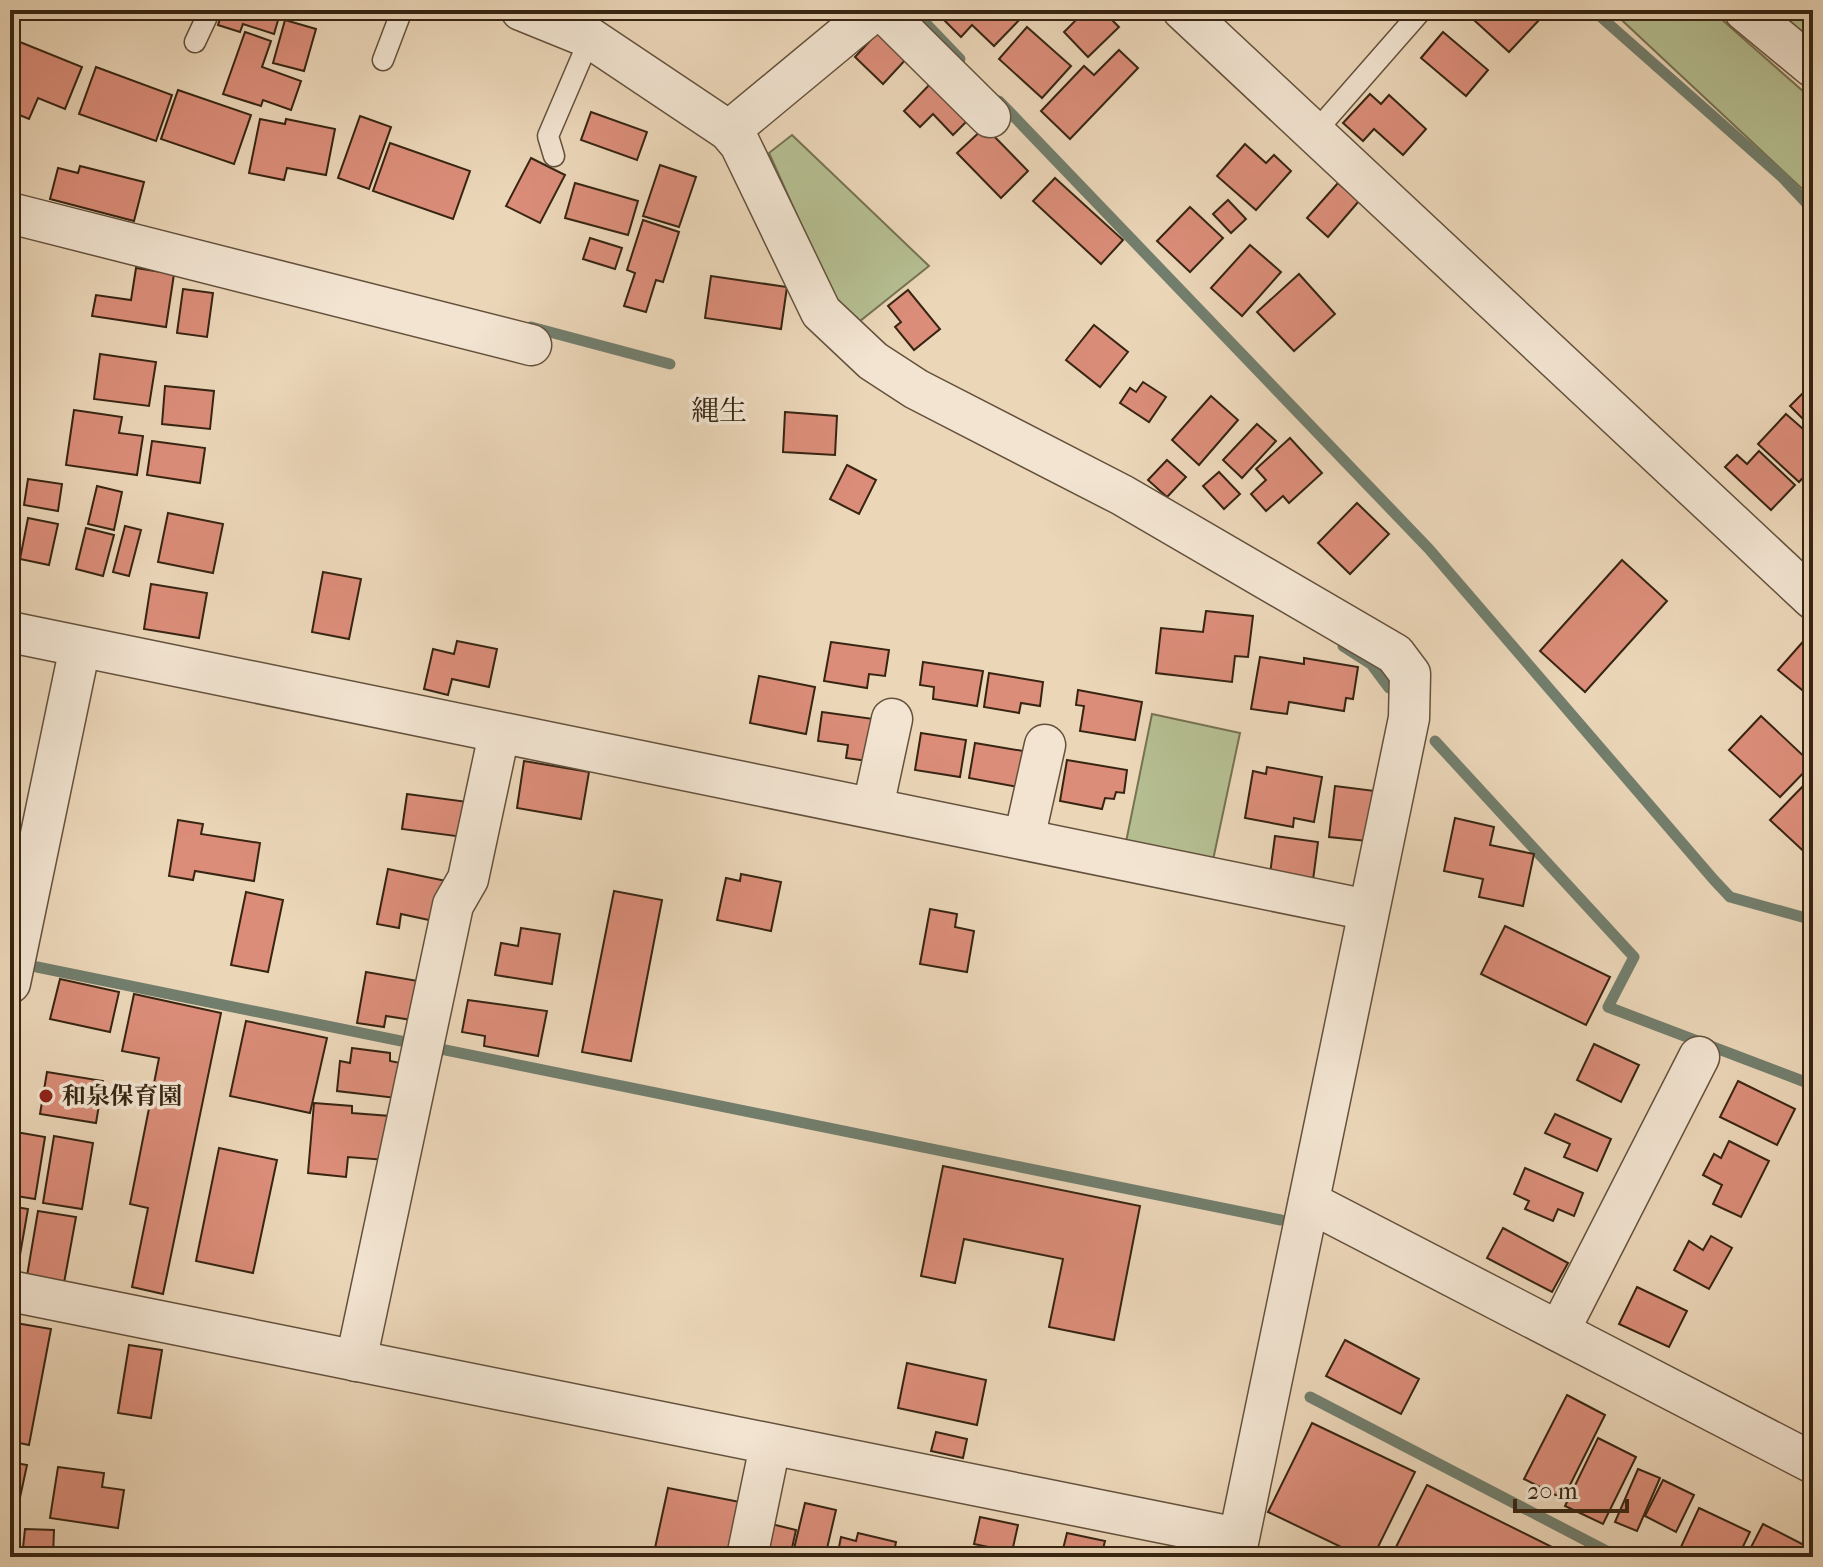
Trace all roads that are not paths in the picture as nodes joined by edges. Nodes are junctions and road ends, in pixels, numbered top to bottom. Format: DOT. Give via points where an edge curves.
graph roads {
  1 [pos="210,10"];
  2 [pos="402,10"];
  3 [pos="521,10"];
  4 [pos="875,10"];
  5 [pos="882,10"];
  6 [pos="1183,10"];
  7 [pos="1422,10"];
  8 [pos="1744,10"];
  9 [pos="590,38"];
  10 [pos="195,42"];
  11 [pos="383,60"];
  12 [pos="1813,67"];
  13 [pos="990,117"];
  14 [pos="729,131"];
  15 [pos="1316,131"];
  16 [pos="554,156"];
  17 [pos="10,213"];
  18 [pos="531,345"];
  19 [pos="1813,599"];
  20 [pos="10,632"];
  21 [pos="80,647"];
  22 [pos="892,719"];
  23 [pos="499,734"];
  24 [pos="1045,745"];
  25 [pos="873,807"];
  26 [pos="1024,839"];
  27 [pos="1368,910"];
  28 [pos="10,983"];
  29 [pos="1699,1057"];
  30 [pos="1309,1202"];
  31 [pos="10,1291"];
  32 [pos="1559,1331"];
  33 [pos="356,1361"];
  34 [pos="770,1446"];
  35 [pos="1813,1463"];
  36 [pos="1237,1548"];
  37 [pos="747,1557"];
  1 -- 10 [label="lane"];
  2 -- 11 [label="lane"];
  3 -- 9 [label="street"];
  4 -- 14 [label="street"];
  5 -- 13 [label="street"];
  6 -- 15 [label="street"];
  7 -- 15 [label="lane"];
  8 -- 12 [label="street"];
  9 -- 14 [label="street"];
  9 -- 16 [label="lane" via="548,136"];
  14 -- 27 [label="street" via="821,312 873,361 916,389 1122,495 1395,654 1410,674 1409,718"];
  15 -- 19 [label="street"];
  17 -- 18 [label="street"];
  20 -- 21 [label="street"];
  21 -- 23 [label="street"];
  21 -- 28 [label="street"];
  22 -- 25 [label="street"];
  23 -- 25 [label="street"];
  23 -- 33 [label="street" via="468,879 453,905"];
  24 -- 26 [label="street"];
  25 -- 26 [label="street"];
  26 -- 27 [label="street"];
  27 -- 30 [label="street"];
  29 -- 32 [label="street"];
  30 -- 32 [label="street"];
  30 -- 36 [label="street"];
  31 -- 33 [label="street"];
  32 -- 35 [label="street"];
  33 -- 34 [label="street"];
  34 -- 36 [label="street"];
  34 -- 37 [label="street"];
}
